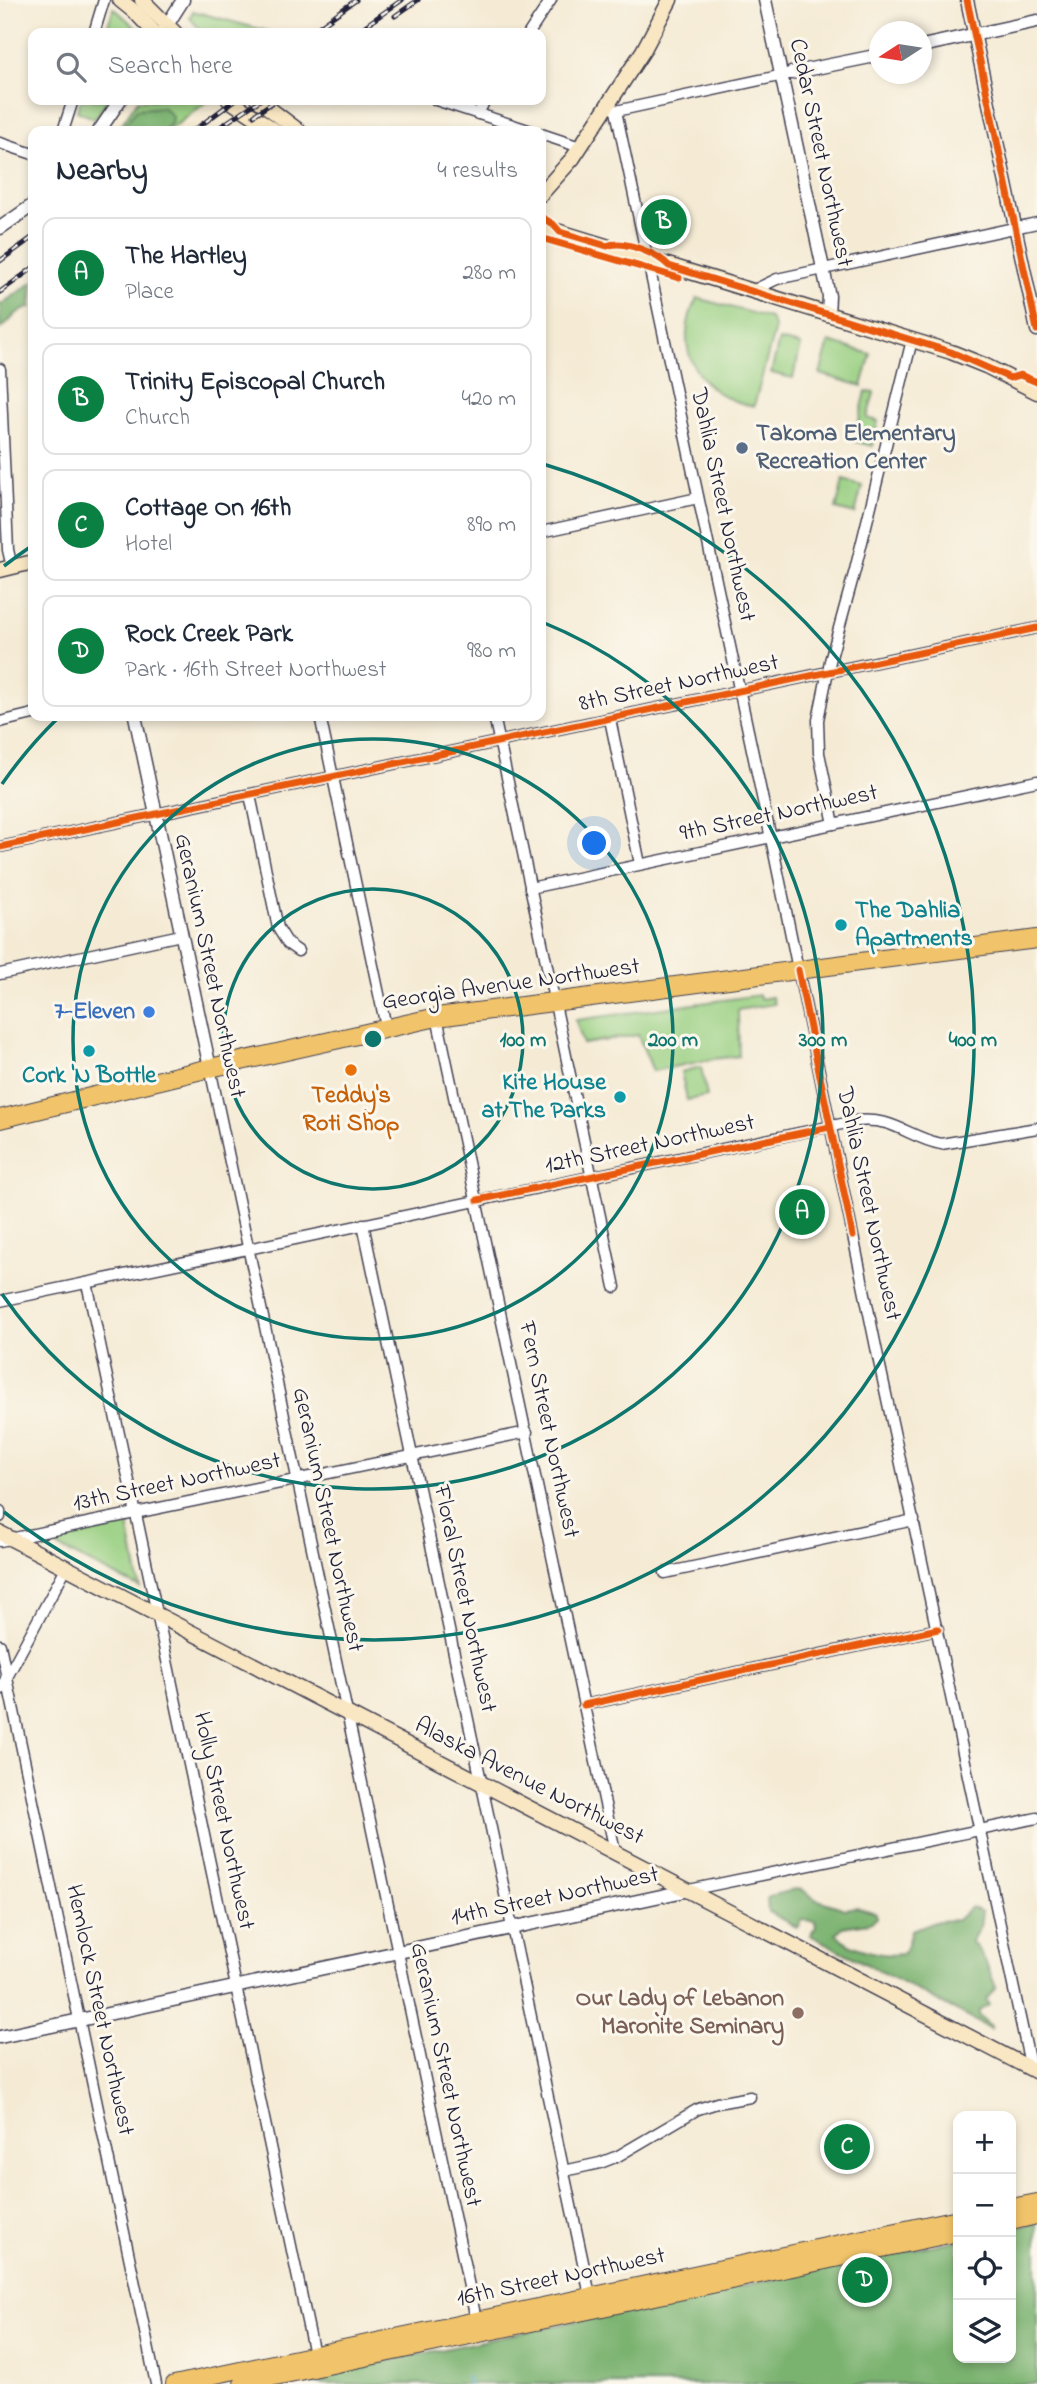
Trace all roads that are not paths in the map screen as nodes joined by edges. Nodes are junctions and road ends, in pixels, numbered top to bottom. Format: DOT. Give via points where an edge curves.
graph roads {
  1 [pos="104,0"];
  2 [pos="120,0"];
  3 [pos="142,0"];
  4 [pos="183,0"];
  5 [pos="551,0"];
  6 [pos="670,0"];
  7 [pos="765,0"];
  8 [pos="967,0"];
  9 [pos="1037,21"];
  10 [pos="96,28"];
  11 [pos="160,28"];
  12 [pos="163,28"];
  13 [pos="167,28"];
  14 [pos="532,28"];
  15 [pos="974,34"];
  16 [pos="932,44"];
  17 [pos="869,56"];
  18 [pos="786,74"];
  19 [pos="71,105"];
  20 [pos="117,105"];
  21 [pos="237,105"];
  22 [pos="265,105"];
  23 [pos="451,105"];
  24 [pos="482,105"];
  25 [pos="612,107"];
  26 [pos="478,114"];
  27 [pos="65,126"];
  28 [pos="103,126"];
  29 [pos="268,126"];
  30 [pos="292,126"];
  31 [pos="515,126"];
  32 [pos="546,136"];
  33 [pos="0,143"];
  34 [pos="580,147"];
  35 [pos="28,152"];
  36 [pos="546,188"];
  37 [pos="28,208"];
  38 [pos="1037,223"];
  39 [pos="0,228"];
  40 [pos="546,228"];
  41 [pos="1015,228"];
  42 [pos="648,260"];
  43 [pos="823,269"];
  44 [pos="752,291"];
  45 [pos="828,314"];
  46 [pos="1037,330"];
  47 [pos="912,340"];
  48 [pos="0,369"];
  49 [pos="1037,392"];
  50 [pos="698,498"];
  51 [pos="546,531"];
  52 [pos="28,563"];
  53 [pos="6,569"];
  54 [pos="1037,628"];
  55 [pos="828,673"];
  56 [pos="740,691"];
  57 [pos="28,716"];
  58 [pos="610,719"];
  59 [pos="136,721"];
  60 [pos="321,721"];
  61 [pos="495,721"];
  62 [pos="0,722"];
  63 [pos="499,742"];
  64 [pos="333,777"];
  65 [pos="1037,781"];
  66 [pos="250,795"];
  67 [pos="156,814"];
  68 [pos="834,824"];
  69 [pos="771,837"];
  70 [pos="0,847"];
  71 [pos="640,864"];
  72 [pos="530,888"];
  73 [pos="181,935"];
  74 [pos="1037,939"];
  75 [pos="298,951"];
  76 [pos="798,970"];
  77 [pos="0,974"];
  78 [pos="554,1001"];
  79 [pos="437,1017"];
  80 [pos="387,1027"];
  81 [pos="210,1068"];
  82 [pos="0,1119"];
  83 [pos="830,1126"];
  84 [pos="1037,1128"];
  85 [pos="592,1177"];
  86 [pos="478,1200"];
  87 [pos="363,1224"];
  88 [pos="248,1249"];
  89 [pos="88,1283"];
  90 [pos="615,1287"];
  91 [pos="0,1301"];
  92 [pos="527,1432"];
  93 [pos="412,1456"];
  94 [pos="297,1480"];
  95 [pos="0,1511"];
  96 [pos="136,1513"];
  97 [pos="0,1517"];
  98 [pos="914,1520"];
  99 [pos="4,1538"];
  100 [pos="66,1568"];
  101 [pos="664,1573"];
  102 [pos="158,1616"];
  103 [pos="938,1629"];
  104 [pos="0,1645"];
  105 [pos="7,1679"];
  106 [pos="0,1690"];
  107 [pos="584,1705"];
  108 [pos="347,1713"];
  109 [pos="481,1783"];
  110 [pos="1037,1818"];
  111 [pos="981,1829"];
  112 [pos="615,1852"];
  113 [pos="688,1890"];
  114 [pos="513,1928"];
  115 [pos="398,1952"];
  116 [pos="237,1987"];
  117 [pos="79,2020"];
  118 [pos="0,2037"];
  119 [pos="1034,2071"];
  120 [pos="750,2097"];
  121 [pos="564,2171"];
  122 [pos="1037,2202"];
  123 [pos="1016,2206"];
  124 [pos="1037,2216"];
  125 [pos="953,2219"];
  126 [pos="1016,2221"];
  127 [pos="953,2234"];
  128 [pos="592,2303"];
  129 [pos="477,2327"];
  130 [pos="315,2361"];
  131 [pos="239,2379"];
  132 [pos="156,2384"];
  133 [pos="174,2384"];
  1 -- 10 [label="street"];
  2 -- 11 [label="main road"];
  3 -- 12 [label="main road"];
  4 -- 13 [label="street"];
  5 -- 14 [label="street"];
  6 -- 25 [label="main road"];
  7 -- 18 [label="street, Cedar Street Northwest"];
  8 -- 15 [label="street"];
  9 -- 15 [label="street"];
  15 -- 16 [label="street"];
  15 -- 41 [label="street"];
  17 -- 18 [label="street"];
  18 -- 25 [label="street"];
  18 -- 43 [label="street, Cedar Street Northwest"];
  19 -- 27 [label="street"];
  20 -- 28 [label="street"];
  21 -- 29 [label="main road"];
  22 -- 30 [label="main road"];
  23 -- 26 [label="street"];
  24 -- 26 [label="street"];
  25 -- 34 [label="main road"];
  25 -- 42 [label="street, Dahlia Street Northwest"];
  26 -- 31 [label="street"];
  32 -- 34 [label="street"];
  33 -- 35 [label="street"];
  34 -- 36 [label="main road"];
  37 -- 39 [label="street"];
  38 -- 41 [label="street"];
  40 -- 42 [label="main road"];
  41 -- 43 [label="street"];
  41 -- 46 [label="street"];
  42 -- 44 [label="main road"];
  42 -- 50 [label="street, Dahlia Street Northwest"];
  43 -- 44 [label="street" via="777,279"];
  43 -- 45 [label="street, Cedar Street Northwest"];
  44 -- 45 [label="main road"];
  45 -- 47 [label="main road"];
  47 -- 49 [label="main road" via="975,361"];
  47 -- 55 [label="street"];
  48 -- 53 [label="street"];
  50 -- 51 [label="street"];
  50 -- 56 [label="street, Dahlia Street Northwest"];
  52 -- 53 [label="main road"];
  54 -- 55 [label="street, 8th Street Northwest"];
  55 -- 56 [label="street, 8th Street Northwest"];
  55 -- 68 [label="street" via="817,731"];
  56 -- 58 [label="street, 8th Street Northwest"];
  56 -- 69 [label="street, Dahlia Street Northwest"];
  57 -- 62 [label="street"];
  58 -- 63 [label="street, 8th Street Northwest"];
  58 -- 71 [label="street"];
  59 -- 67 [label="street, Geranium Street Northwest"];
  60 -- 64 [label="street"];
  61 -- 63 [label="street"];
  63 -- 64 [label="street, 8th Street Northwest"];
  63 -- 72 [label="street"];
  64 -- 66 [label="street, 8th Street Northwest"];
  64 -- 80 [label="street"];
  65 -- 68 [label="street, 9th Street Northwest"];
  66 -- 67 [label="street, 8th Street Northwest"];
  66 -- 75 [label="street" via="278,928"];
  67 -- 70 [label="street, 8th Street Northwest"];
  67 -- 73 [label="street, Geranium Street Northwest"];
  68 -- 69 [label="street, 9th Street Northwest"];
  69 -- 71 [label="street, 9th Street Northwest"];
  69 -- 76 [label="street, Dahlia Street Northwest"];
  71 -- 72 [label="street, 9th Street Northwest"];
  72 -- 78 [label="street"];
  73 -- 77 [label="street"];
  73 -- 81 [label="street, Geranium Street Northwest"];
  74 -- 76 [label="highway, Georgia Avenue Northwest"];
  76 -- 78 [label="highway, Georgia Avenue Northwest"];
  76 -- 83 [label="street, Dahlia Street Northwest"];
  78 -- 79 [label="highway, Georgia Avenue Northwest"];
  78 -- 85 [label="street"];
  79 -- 80 [label="highway, Georgia Avenue Northwest"];
  79 -- 86 [label="street, Fern Street Northwest"];
  80 -- 81 [label="highway, Georgia Avenue Northwest"];
  81 -- 82 [label="highway, Georgia Avenue Northwest"];
  81 -- 88 [label="street, Geranium Street Northwest"];
  83 -- 84 [label="street, 12th Street Northwest" via="881,1121 927,1141 946,1144"];
  83 -- 85 [label="street, 12th Street Northwest"];
  83 -- 98 [label="street, Dahlia Street Northwest"];
  85 -- 86 [label="street, 12th Street Northwest"];
  85 -- 90 [label="street"];
  86 -- 87 [label="street, 12th Street Northwest"];
  86 -- 92 [label="street, Fern Street Northwest"];
  87 -- 88 [label="street, 12th Street Northwest"];
  87 -- 93 [label="street, Floral Street Northwest"];
  88 -- 89 [label="street, 12th Street Northwest"];
  88 -- 94 [label="street, Geranium Street Northwest"];
  89 -- 91 [label="street, 12th Street Northwest"];
  89 -- 96 [label="street, Holly Street Northwest"];
  92 -- 93 [label="street, 13th Street Northwest"];
  92 -- 107 [label="street, Fern Street Northwest"];
  93 -- 94 [label="street, 13th Street Northwest"];
  93 -- 109 [label="street, Floral Street Northwest"];
  94 -- 96 [label="street, 13th Street Northwest"];
  94 -- 108 [label="street, Geranium Street Northwest"];
  95 -- 97 [label="street"];
  96 -- 99 [label="street, 13th Street Northwest"];
  96 -- 102 [label="street, Holly Street Northwest"];
  98 -- 101 [label="street"];
  98 -- 103 [label="street, Dahlia Street Northwest"];
  99 -- 100 [label="main road, Alaska Avenue Northwest"];
  100 -- 102 [label="main road, Alaska Avenue Northwest"];
  100 -- 105 [label="street"];
  102 -- 108 [label="main road, Alaska Avenue Northwest"];
  102 -- 116 [label="street, Holly Street Northwest"];
  103 -- 107 [label="street"];
  103 -- 111 [label="street, Dahlia Street Northwest"];
  104 -- 105 [label="street, Hemlock Street Northwest"];
  105 -- 106 [label="street"];
  105 -- 117 [label="street, Hemlock Street Northwest"];
  107 -- 112 [label="street, Fern Street Northwest"];
  108 -- 109 [label="main road, Alaska Avenue Northwest"];
  108 -- 115 [label="street, Geranium Street Northwest"];
  109 -- 112 [label="main road, Alaska Avenue Northwest"];
  109 -- 114 [label="street, Floral Street Northwest"];
  110 -- 111 [label="street, 14th Street Northwest"];
  111 -- 113 [label="street, 14th Street Northwest"];
  111 -- 119 [label="street, Dahlia Street Northwest"];
  112 -- 113 [label="main road, Alaska Avenue Northwest"];
  113 -- 114 [label="street, 14th Street Northwest"];
  113 -- 119 [label="main road, Alaska Avenue Northwest"];
  114 -- 115 [label="street, 14th Street Northwest"];
  114 -- 121 [label="street, Floral Street Northwest"];
  115 -- 116 [label="street, 14th Street Northwest"];
  115 -- 129 [label="street, Geranium Street Northwest"];
  116 -- 117 [label="street, 14th Street Northwest"];
  116 -- 130 [label="street, Holly Street Northwest"];
  117 -- 118 [label="street, 14th Street Northwest"];
  117 -- 132 [label="street, Hemlock Street Northwest"];
  120 -- 121 [label="street" via="698,2109 611,2160"];
  121 -- 128 [label="street, Floral Street Northwest"];
  122 -- 123 [label="main road"];
  124 -- 126 [label="main road"];
  125 -- 128 [label="main road, 16th Street Northwest"];
  127 -- 128 [label="main road, 16th Street Northwest"];
  128 -- 129 [label="main road, 16th Street Northwest"];
  129 -- 130 [label="main road, 16th Street Northwest"];
  130 -- 131 [label="main road, 16th Street Northwest"];
  131 -- 133 [label="main road, 16th Street Northwest"];
}
